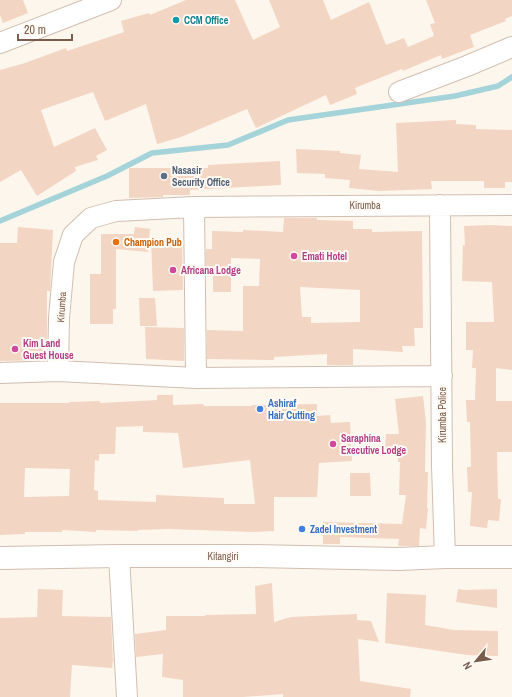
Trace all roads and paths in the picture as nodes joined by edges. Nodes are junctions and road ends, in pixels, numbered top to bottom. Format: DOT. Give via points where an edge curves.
graph roads {
  1 [pos="111,0"];
  2 [pos="0,43"];
  3 [pos="512,47"];
  4 [pos="399,92"];
  5 [pos="440,205"];
  6 [pos="512,205"];
  7 [pos="194,207"];
  8 [pos="58,371"];
  9 [pos="0,373"];
  10 [pos="442,376"];
  11 [pos="196,378"];
  12 [pos="119,556"];
  13 [pos="445,557"];
  14 [pos="512,557"];
  15 [pos="0,558"];
  16 [pos="127,697"];
  1 -- 2 [label="street"];
  3 -- 4 [label="street"];
  5 -- 6 [label="street, Kirumba"];
  5 -- 7 [label="street, Kirumba"];
  5 -- 10 [label="street, Kirumba Police"];
  7 -- 8 [label="street, Kirumba" via="116,211 91,218 73,235 64,262"];
  7 -- 11 [label="street"];
  8 -- 9 [label="street"];
  8 -- 11 [label="street"];
  10 -- 11 [label="street"];
  10 -- 13 [label="street, Kirumba Police"];
  12 -- 13 [label="street, Kitangiri" via="399,559"];
  12 -- 15 [label="street, Kitangiri"];
  12 -- 16 [label="street"];
  13 -- 14 [label="street"];
}
